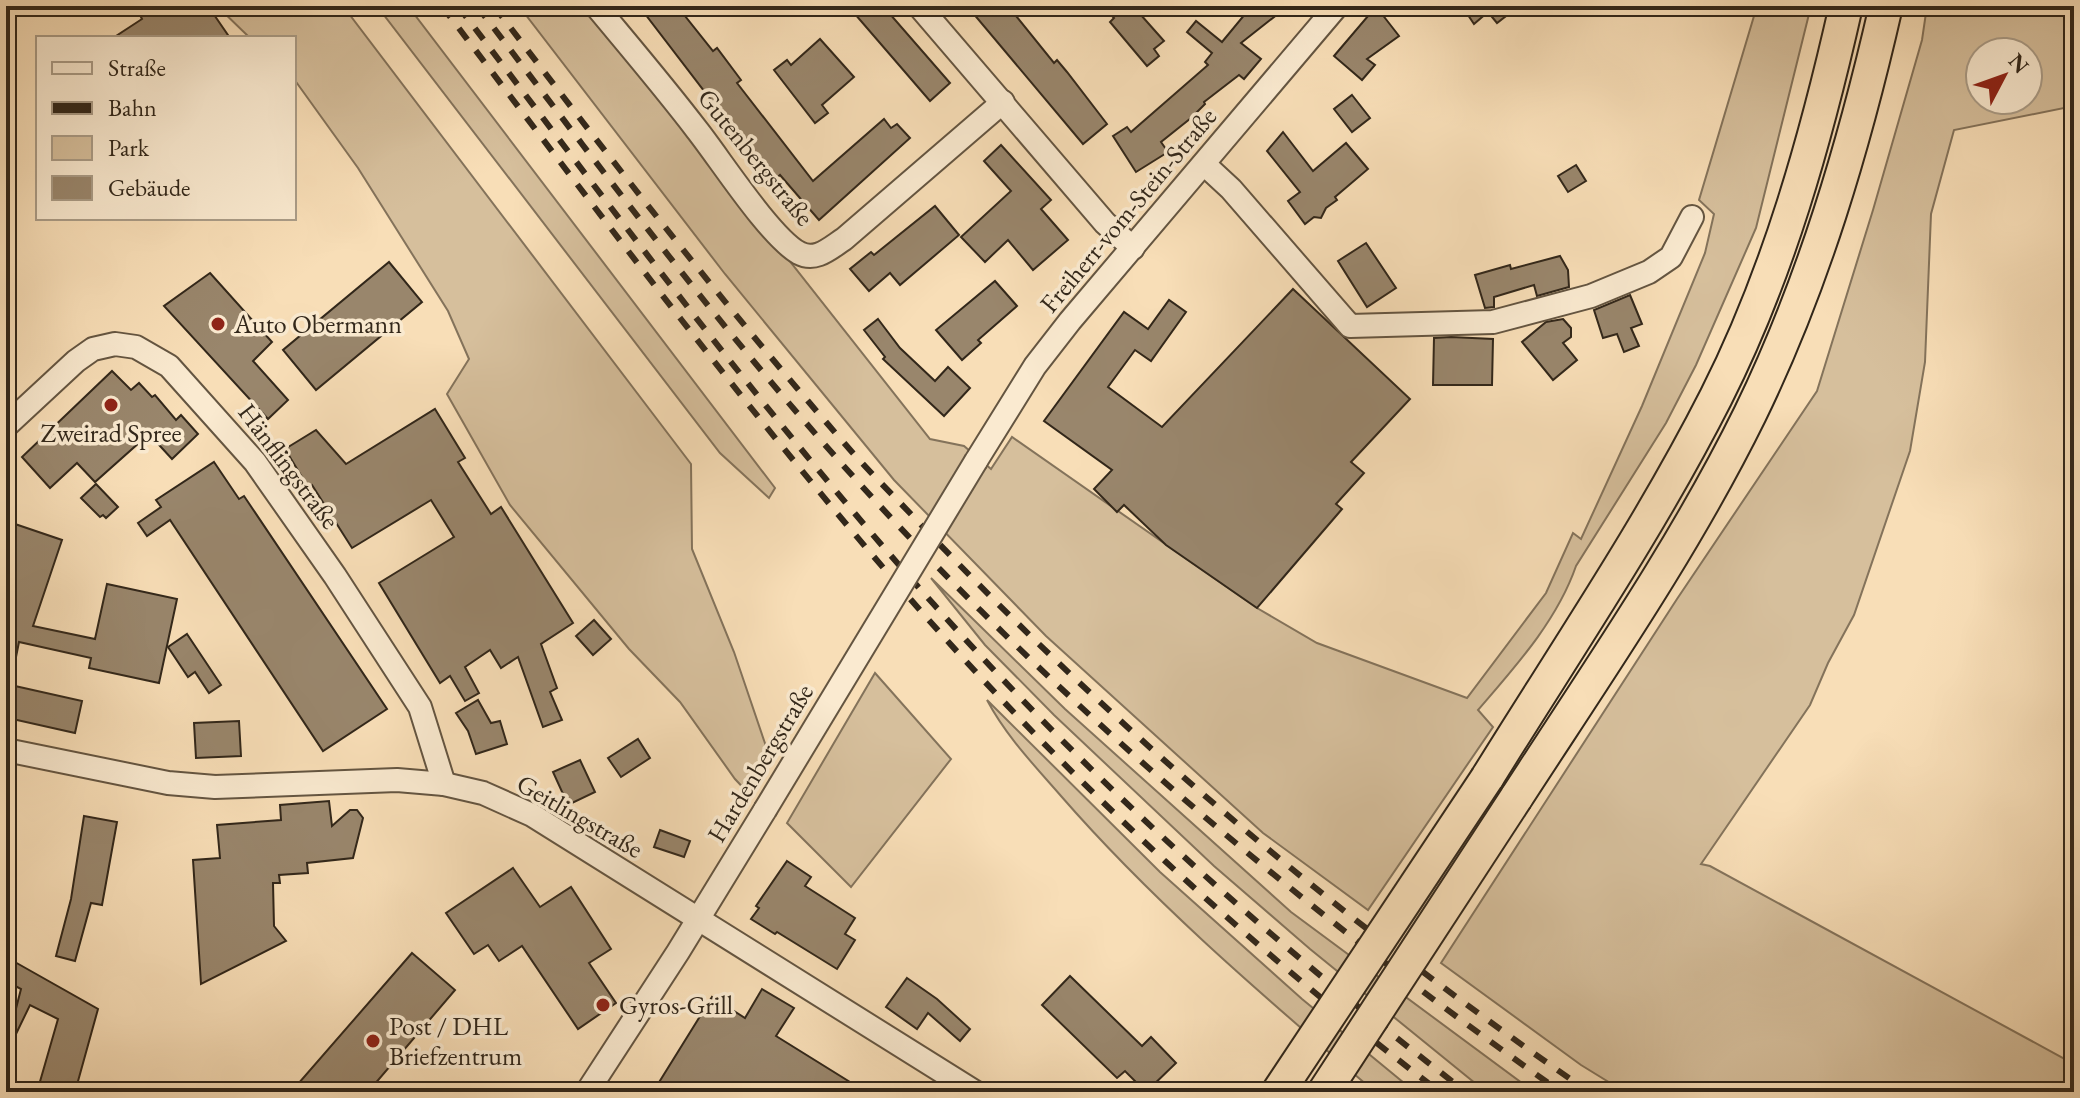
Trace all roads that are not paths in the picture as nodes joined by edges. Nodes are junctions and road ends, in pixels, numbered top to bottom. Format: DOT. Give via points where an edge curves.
graph roads {
  1 [pos="596,6"];
  2 [pos="919,6"];
  3 [pos="1337,6"];
  4 [pos="1846,6"];
  5 [pos="1886,6"];
  6 [pos="1003,102"];
  7 [pos="1204,164"];
  8 [pos="1692,217"];
  9 [pos="1133,248"];
  10 [pos="6,426"];
  11 [pos="976,461"];
  12 [pos="6,750"];
  13 [pos="444,784"];
  14 [pos="696,919"];
  15 [pos="587,1092"];
  16 [pos="975,1092"];
  17 [pos="1278,1092"];
  18 [pos="1324,1092"];
  1 -- 6 [label="street, Gutenbergstraße" via="775,232 809,256 844,239"];
  2 -- 6 [label="street"];
  3 -- 7 [label="street, Freiherr-vom-Stein-Straße"];
  4 -- 17 [label="highway, bridge" via="1825,99 1783,234 1716,397 1651,513 1487,778"];
  5 -- 18 [label="highway, bridge" via="1822,238 1750,414 1683,534"];
  6 -- 9 [label="street" via="1105,223"];
  7 -- 8 [label="street" via="1350,326 1493,322 1591,296 1671,257"];
  7 -- 9 [label="street, Freiherr-vom-Stein-Straße"];
  9 -- 11 [label="street, Freiherr-vom-Stein-Straße" via="1035,366"];
  10 -- 13 [label="street, Hänflingstraße" via="93,349 136,347 169,366 255,462 335,576 420,707"];
  11 -- 14 [label="street, Hardenbergstraße, bridge"];
  12 -- 13 [label="street, Geitlingstraße" via="155,781 215,787 397,780"];
  13 -- 14 [label="street, Geitlingstraße" via="483,793 532,815"];
  14 -- 15 [label="street, Hardenbergstraße"];
  14 -- 16 [label="street, Geitlingstraße"];
}
